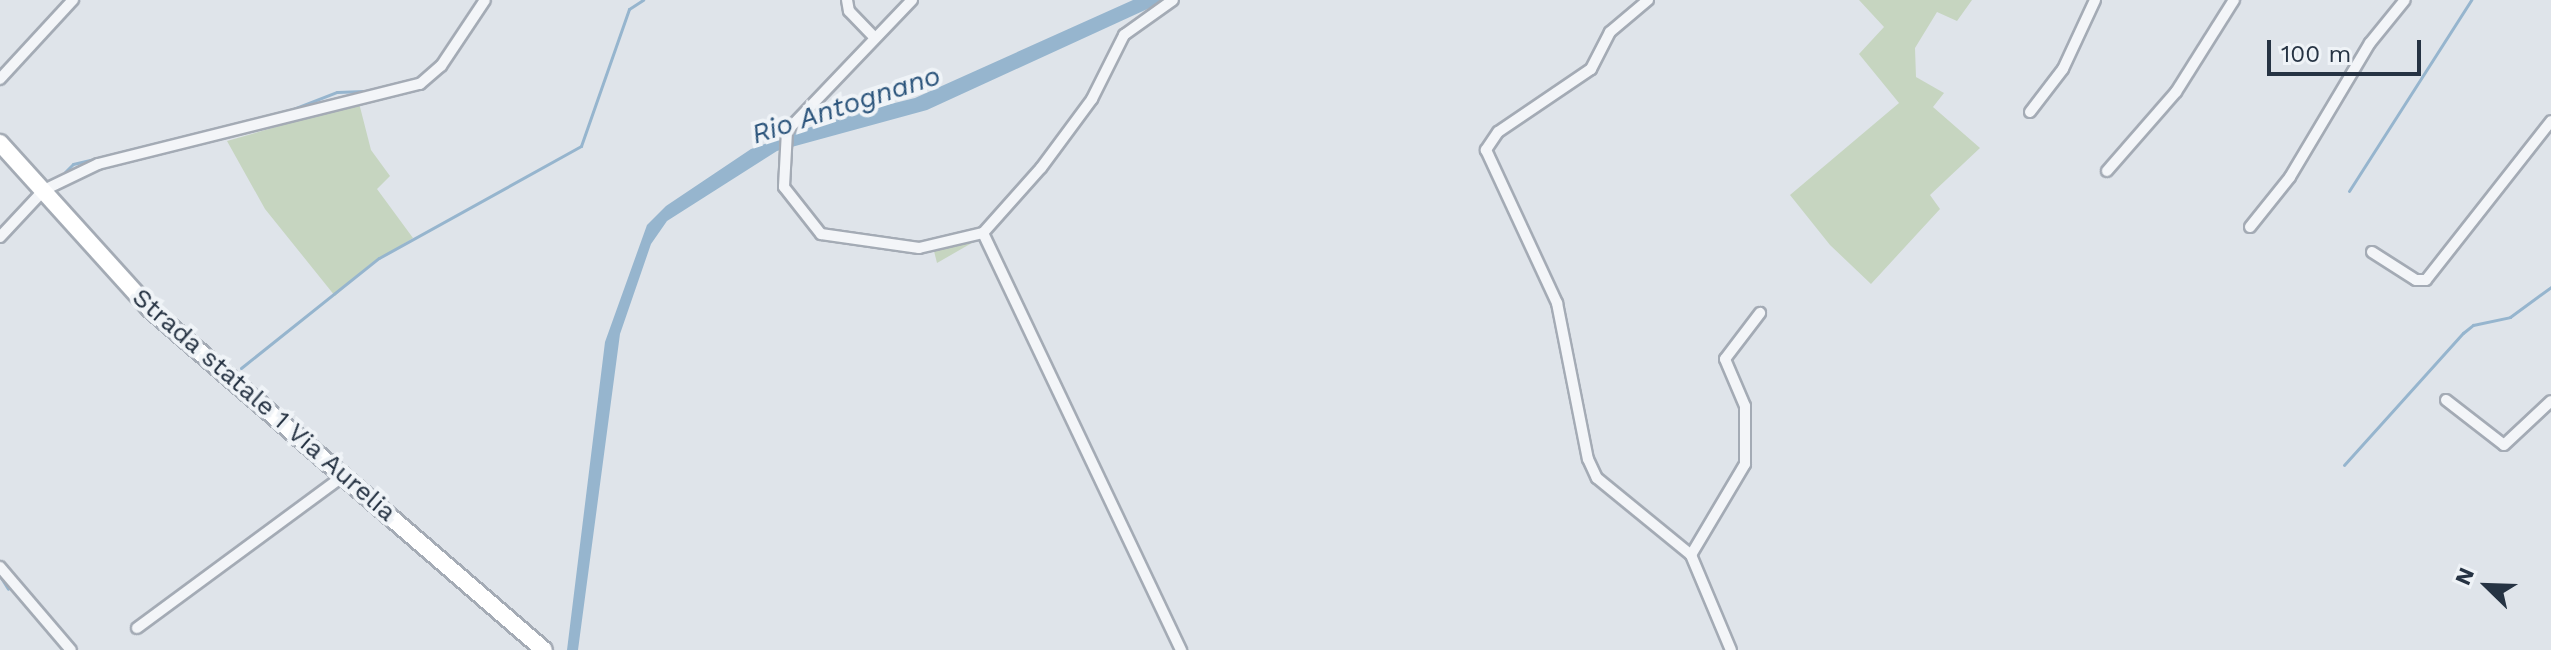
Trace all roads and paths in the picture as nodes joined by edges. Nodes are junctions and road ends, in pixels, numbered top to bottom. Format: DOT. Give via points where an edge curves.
graph roads {
  1 [pos="73,0"];
  2 [pos="485,0"];
  3 [pos="847,0"];
  4 [pos="912,0"];
  5 [pos="1173,0"];
  6 [pos="1648,0"];
  7 [pos="2095,0"];
  8 [pos="2234,0"];
  9 [pos="2405,0"];
  10 [pos="873,36"];
  11 [pos="0,79"];
  12 [pos="2030,112"];
  13 [pos="2551,121"];
  14 [pos="0,143"];
  15 [pos="2107,171"];
  16 [pos="44,190"];
  17 [pos="2250,227"];
  18 [pos="983,233"];
  19 [pos="0,237"];
  20 [pos="2372,252"];
  21 [pos="1760,313"];
  22 [pos="2446,400"];
  23 [pos="2551,401"];
  24 [pos="343,476"];
  25 [pos="1691,555"];
  26 [pos="0,567"];
  27 [pos="137,628"];
  28 [pos="71,650"];
  29 [pos="544,650"];
  30 [pos="1181,650"];
  31 [pos="1731,650"];
  1 -- 11 [label="street"];
  2 -- 16 [label="street" via="441,66 420,84 98,164"];
  3 -- 10 [label="street" via="849,11"];
  4 -- 10 [label="street"];
  5 -- 18 [label="street" via="1124,35 1092,99"];
  6 -- 25 [label="street" via="1610,32 1591,69 1498,132 1486,150 1557,303 1588,459 1597,478"];
  7 -- 12 [label="street" via="2063,69"];
  8 -- 15 [label="street" via="2176,92"];
  9 -- 17 [label="street" via="2384,21 2290,177"];
  10 -- 18 [label="street" via="787,131 784,187 821,234 919,248"];
  13 -- 20 [label="street" via="2426,280 2416,280"];
  14 -- 16 [label="main road, Strada statale 1 Via Aurelia"];
  16 -- 19 [label="street"];
  16 -- 24 [label="main road, Strada statale 1 Via Aurelia" via="130,289"];
  18 -- 30 [label="street"];
  21 -- 25 [label="street" via="1725,359 1745,406 1745,464"];
  22 -- 23 [label="street" via="2504,445"];
  24 -- 27 [label="street"];
  24 -- 29 [label="main road, Strada statale 1 Via Aurelia"];
  25 -- 31 [label="street"];
  26 -- 28 [label="street"];
}
